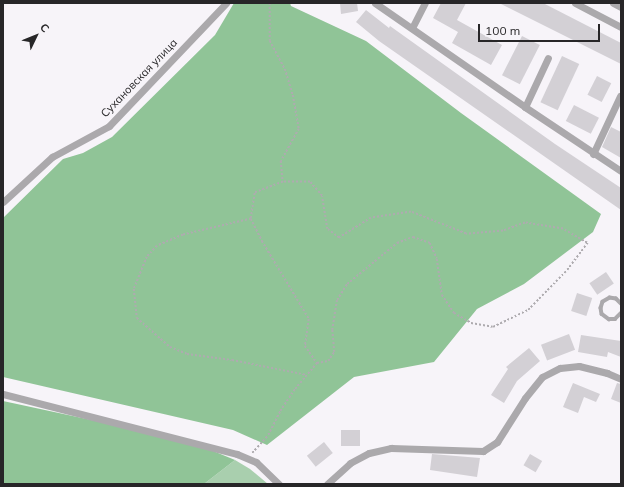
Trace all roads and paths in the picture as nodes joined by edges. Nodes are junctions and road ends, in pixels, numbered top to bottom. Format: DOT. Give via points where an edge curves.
graph roads {
  1 [pos="226,3"];
  2 [pos="270,3"];
  3 [pos="375,3"];
  4 [pos="425,3"];
  5 [pos="575,3"];
  6 [pos="614,3"];
  7 [pos="621,7"];
  8 [pos="621,27"];
  9 [pos="412,28"];
  10 [pos="548,58"];
  11 [pos="620,96"];
  12 [pos="525,107"];
  13 [pos="593,154"];
  14 [pos="621,171"];
  15 [pos="283,182"];
  16 [pos="3,202"];
  17 [pos="251,218"];
  18 [pos="620,301"];
  19 [pos="621,314"];
  20 [pos="317,363"];
  21 [pos="307,375"];
  22 [pos="621,379"];
  23 [pos="3,394"];
  24 [pos="247,458"];
  25 [pos="279,484"];
  26 [pos="327,484"];
  1 -- 16 [label="street, Сухановская улица" via="109,126 52,158"];
  2 -- 15 [label="path" via="270,41 285,69 300,129 281,161"];
  3 -- 9 [label="street"];
  4 -- 9 [label="street"];
  5 -- 8 [label="street"];
  6 -- 7 [label="street"];
  9 -- 12 [label="street"];
  10 -- 12 [label="street"];
  11 -- 13 [label="street"];
  12 -- 13 [label="street"];
  13 -- 14 [label="street"];
  15 -- 17 [label="path" via="255,193"];
  15 -- 20 [label="path" via="310,182 322,196 327,229 340,238 371,218 411,212 466,234 503,230 525,223 563,229 587,243 567,270 528,310 493,327 471,324 454,313 442,295 438,259 430,243 413,237 397,244 347,284 337,300 332,330 334,352 328,361"];
  17 -- 20 [label="path" via="309,319 305,346"];
  17 -- 21 [label="path" via="184,235 157,246 147,257 134,289 137,318 170,347 186,354"];
  18 -- 19 [label="lane" via="606,299 601,310 603,316 609,319 615,319"];
  20 -- 21 [label="path"];
  21 -- 24 [label="path" via="280,411 268,435"];
  22 -- 26 [label="street" via="580,366 560,368 542,377 525,398 497,442 483,451 391,448 369,453 350,463"];
  23 -- 24 [label="street" via="199,443"];
  24 -- 25 [label="street" via="258,464"];
}
